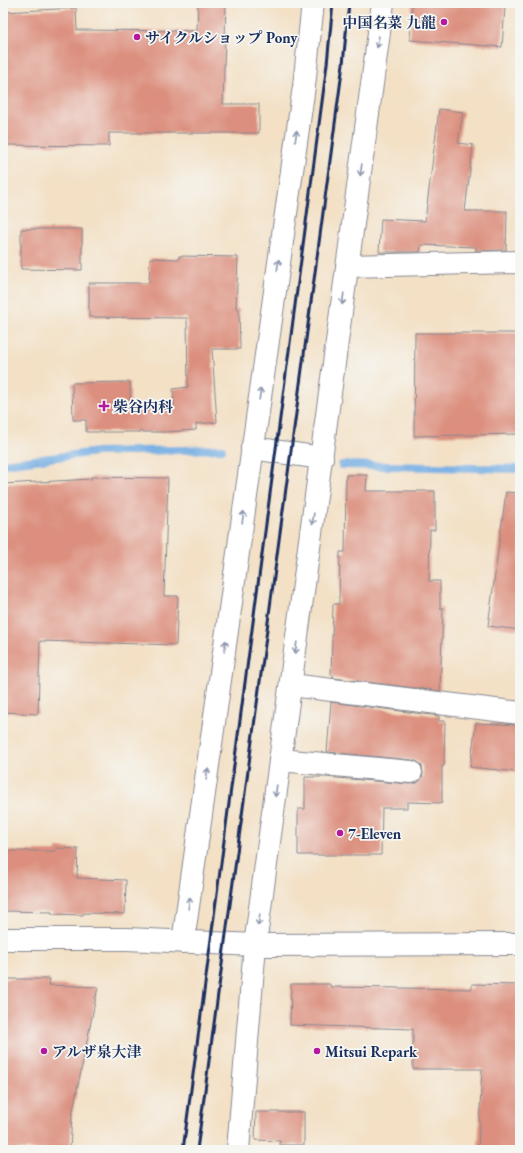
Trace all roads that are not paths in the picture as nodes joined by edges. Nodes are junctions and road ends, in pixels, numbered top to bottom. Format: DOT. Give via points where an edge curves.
graph roads {
  1 [pos="313,3"];
  2 [pos="383,3"];
  3 [pos="520,262"];
  4 [pos="347,266"];
  5 [pos="252,448"];
  6 [pos="322,458"];
  7 [pos="291,685"];
  8 [pos="520,713"];
  9 [pos="280,760"];
  10 [pos="411,772"];
  11 [pos="3,939"];
  12 [pos="183,942"];
  13 [pos="520,944"];
  14 [pos="255,945"];
  15 [pos="238,1150"];
  5 -- 1 [label="street, one-way" via="304,86"];
  2 -- 4 [label="street, one-way"];
  3 -- 4 [label="street"];
  4 -- 6 [label="street, one-way"];
  5 -- 6 [label="street"];
  12 -- 5 [label="street, one-way"];
  6 -- 7 [label="street, one-way"];
  7 -- 8 [label="street"];
  7 -- 9 [label="street"];
  9 -- 10 [label="street"];
  9 -- 14 [label="street, one-way"];
  11 -- 12 [label="street"];
  12 -- 14 [label="street"];
  13 -- 14 [label="street"];
  14 -- 15 [label="street"];
}
